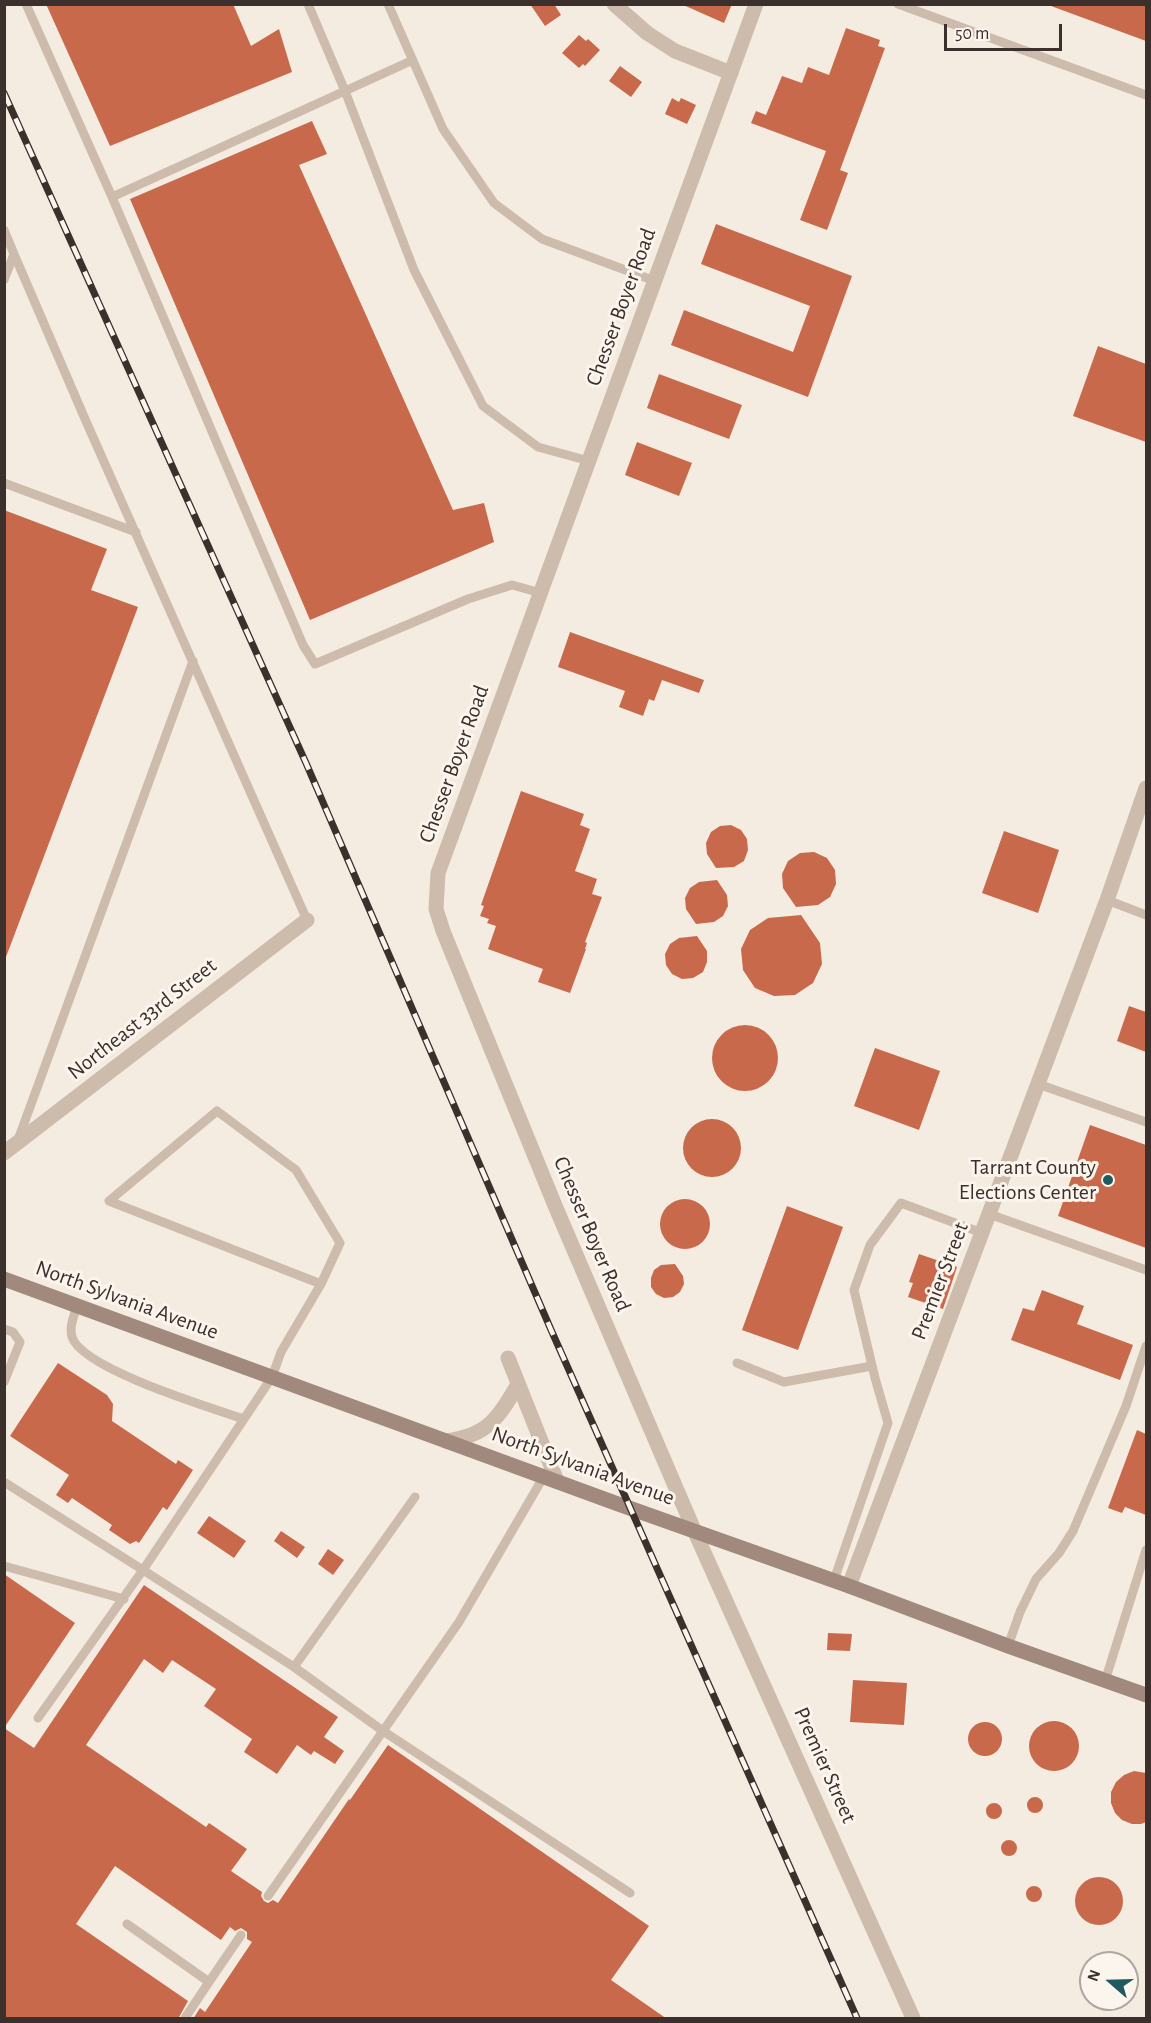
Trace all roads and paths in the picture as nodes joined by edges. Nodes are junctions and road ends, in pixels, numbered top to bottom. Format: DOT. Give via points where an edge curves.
graph roads {
  1 [pos="26,4"];
  2 [pos="308,4"];
  3 [pos="387,4"];
  4 [pos="614,4"];
  5 [pos="756,4"];
  6 [pos="898,4"];
  7 [pos="412,60"];
  8 [pos="731,73"];
  9 [pos="345,91"];
  10 [pos="1146,95"];
  11 [pos="112,196"];
  12 [pos="4,230"];
  13 [pos="14,254"];
  14 [pos="4,280"];
  15 [pos="655,281"];
  16 [pos="589,461"];
  17 [pos="4,483"];
  18 [pos="136,532"];
  19 [pos="541,593"];
  20 [pos="193,661"];
  21 [pos="1146,788"];
  22 [pos="1107,900"];
  23 [pos="1146,915"];
  24 [pos="307,920"];
  25 [pos="1038,1084"];
  26 [pos="1146,1122"];
  27 [pos="10,1149"];
  28 [pos="989,1214"];
  29 [pos="982,1233"];
  30 [pos="1146,1270"];
  31 [pos="4,1279"];
  32 [pos="321,1284"];
  33 [pos="77,1306"];
  34 [pos="4,1329"];
  35 [pos="1146,1346"];
  36 [pos="508,1358"];
  37 [pos="737,1363"];
  38 [pos="872,1366"];
  39 [pos="272,1377"];
  40 [pos="4,1382"];
  41 [pos="518,1384"];
  42 [pos="244,1419"];
  43 [pos="446,1441"];
  44 [pos="550,1479"];
  45 [pos="4,1482"];
  46 [pos="415,1497"];
  47 [pos="694,1530"];
  48 [pos="1146,1550"];
  49 [pos="4,1566"];
  50 [pos="143,1570"];
  51 [pos="834,1580"];
  52 [pos="849,1586"];
  53 [pos="124,1599"];
  54 [pos="1008,1646"];
  55 [pos="294,1667"];
  56 [pos="1105,1681"];
  57 [pos="1146,1695"];
  58 [pos="38,1718"];
  59 [pos="383,1731"];
  60 [pos="630,1893"];
  61 [pos="268,1896"];
  62 [pos="127,1924"];
  63 [pos="241,1935"];
  64 [pos="209,1982"];
  65 [pos="185,2019"];
  66 [pos="913,2019"];
  1 -- 11 [label="lane"];
  2 -- 9 [label="lane"];
  3 -- 7 [label="lane"];
  4 -- 8 [label="street" via="675,51"];
  5 -- 8 [label="street, Chesser Boyer Road"];
  6 -- 10 [label="lane"];
  7 -- 9 [label="lane"];
  7 -- 15 [label="lane" via="443,129 494,203 542,239"];
  8 -- 15 [label="street, Chesser Boyer Road"];
  9 -- 11 [label="lane"];
  9 -- 16 [label="lane" via="414,270 483,406 538,447"];
  11 -- 19 [label="lane" via="303,645 315,664 468,599 512,585"];
  12 -- 13 [label="lane"];
  13 -- 14 [label="lane"];
  13 -- 18 [label="lane"];
  15 -- 16 [label="street, Chesser Boyer Road"];
  16 -- 19 [label="street, Chesser Boyer Road"];
  17 -- 18 [label="lane"];
  18 -- 20 [label="lane"];
  19 -- 47 [label="street, Chesser Boyer Road" via="438,873 436,909 556,1208"];
  20 -- 24 [label="lane"];
  20 -- 27 [label="lane"];
  21 -- 22 [label="street, Premier Street"];
  22 -- 23 [label="lane"];
  22 -- 25 [label="street, Premier Street"];
  24 -- 27 [label="street, Northeast 33rd Street"];
  25 -- 26 [label="lane"];
  25 -- 28 [label="street, Premier Street"];
  28 -- 29 [label="street, Premier Street"];
  28 -- 30 [label="lane"];
  29 -- 38 [label="lane" via="901,1203 870,1245 854,1290"];
  29 -- 52 [label="street, Premier Street"];
  31 -- 33 [label="main road, North Sylvania Avenue"];
  32 -- 32 [label="lane" via="165,1223 109,1201 217,1111 296,1170 340,1243"];
  32 -- 39 [label="lane" via="280,1352"];
  33 -- 39 [label="main road, North Sylvania Avenue"];
  33 -- 42 [label="lane" via="72,1338 83,1351 124,1376"];
  34 -- 40 [label="lane" via="13,1332 20,1342"];
  35 -- 54 [label="lane" via="1126,1406 1073,1532 1036,1579"];
  36 -- 41 [label="street"];
  37 -- 38 [label="lane" via="784,1382"];
  38 -- 51 [label="lane" via="888,1423"];
  39 -- 42 [label="lane"];
  39 -- 43 [label="main road, North Sylvania Avenue"];
  41 -- 43 [label="street" via="502,1412 485,1429"];
  41 -- 44 [label="street"];
  42 -- 50 [label="lane"];
  43 -- 44 [label="main road, North Sylvania Avenue"];
  44 -- 47 [label="main road, North Sylvania Avenue"];
  44 -- 59 [label="lane" via="459,1622"];
  45 -- 50 [label="lane"];
  46 -- 55 [label="lane"];
  47 -- 51 [label="main road, North Sylvania Avenue"];
  47 -- 66 [label="street, Premier Street"];
  48 -- 56 [label="lane"];
  49 -- 53 [label="lane"];
  50 -- 53 [label="lane"];
  50 -- 55 [label="lane"];
  51 -- 52 [label="main road, North Sylvania Avenue"];
  52 -- 54 [label="main road, North Sylvania Avenue"];
  53 -- 58 [label="lane"];
  54 -- 56 [label="main road, North Sylvania Avenue"];
  55 -- 59 [label="lane"];
  56 -- 57 [label="main road, North Sylvania Avenue"];
  59 -- 60 [label="lane"];
  59 -- 61 [label="lane"];
  62 -- 64 [label="lane"];
  63 -- 64 [label="lane"];
  64 -- 65 [label="lane"];
}
